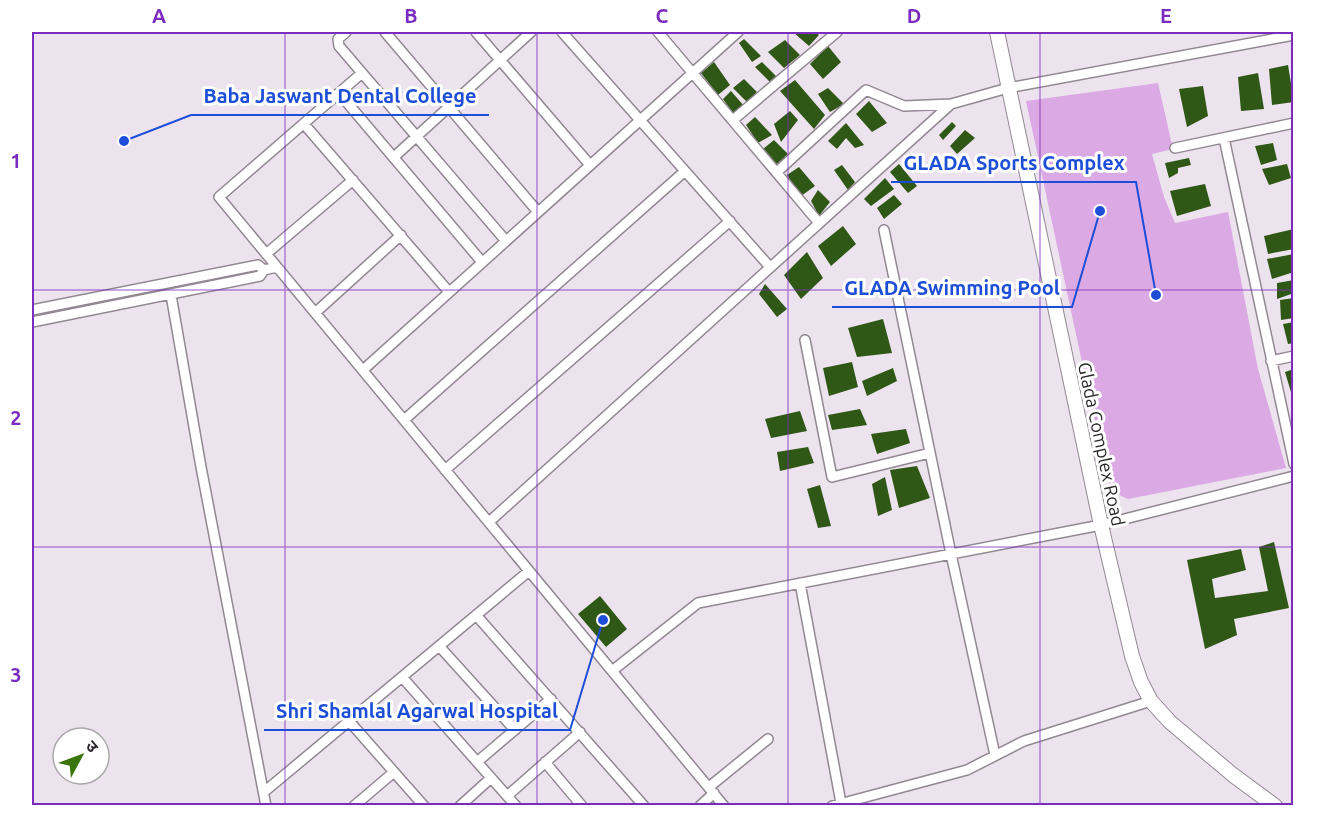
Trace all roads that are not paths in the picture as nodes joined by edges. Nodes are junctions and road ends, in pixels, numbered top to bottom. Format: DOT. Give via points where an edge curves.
graph roads {
  1 [pos="346,32"];
  2 [pos="385,32"];
  3 [pos="476,32"];
  4 [pos="531,32"];
  5 [pos="562,32"];
  6 [pos="658,32"];
  7 [pos="738,32"];
  8 [pos="835,32"];
  9 [pos="997,32"];
  10 [pos="1293,35"];
  11 [pos="500,60"];
  12 [pos="693,72"];
  13 [pos="363,73"];
  14 [pos="1008,87"];
  15 [pos="339,93"];
  16 [pos="951,104"];
  17 [pos="448,107"];
  18 [pos="640,120"];
  19 [pos="733,120"];
  20 [pos="1293,123"];
  21 [pos="304,124"];
  22 [pos="417,136"];
  23 [pos="1224,138"];
  24 [pos="1175,148"];
  25 [pos="394,157"];
  26 [pos="590,165"];
  27 [pos="686,171"];
  28 [pos="777,172"];
  29 [pos="353,180"];
  30 [pos="538,212"];
  31 [pos="730,221"];
  32 [pos="819,223"];
  33 [pos="884,230"];
  34 [pos="401,235"];
  35 [pos="506,241"];
  36 [pos="266,254"];
  37 [pos="482,262"];
  38 [pos="277,267"];
  39 [pos="770,267"];
  40 [pos="264,270"];
  41 [pos="449,292"];
  42 [pos="171,295"];
  43 [pos="32,310"];
  44 [pos="315,313"];
  45 [pos="32,322"];
  46 [pos="805,340"];
  47 [pos="1293,356"];
  48 [pos="1271,361"];
  49 [pos="363,370"];
  50 [pos="404,420"];
  51 [pos="930,453"];
  52 [pos="1293,464"];
  53 [pos="445,470"];
  54 [pos="1293,476"];
  55 [pos="489,522"];
  56 [pos="1101,525"];
  57 [pos="951,554"];
  58 [pos="529,571"];
  59 [pos="800,583"];
  60 [pos="476,615"];
  61 [pos="440,646"];
  62 [pos="612,670"];
  63 [pos="402,677"];
  64 [pos="551,699"];
  65 [pos="1151,700"];
  66 [pos="349,722"];
  67 [pos="515,730"];
  68 [pos="580,732"];
  69 [pos="768,739"];
  70 [pos="995,755"];
  71 [pos="477,762"];
  72 [pos="545,762"];
  73 [pos="394,772"];
  74 [pos="491,778"];
  75 [pos="711,790"];
  76 [pos="264,792"];
  77 [pos="507,796"];
  78 [pos="837,804"];
  79 [pos="266,806"];
  80 [pos="354,806"];
  81 [pos="424,806"];
  82 [pos="460,806"];
  83 [pos="516,806"];
  84 [pos="582,806"];
  85 [pos="645,806"];
  86 [pos="700,806"];
  87 [pos="724,806"];
  88 [pos="1275,806"];
  1 -- 13 [label="street" via="338,39 339,46"];
  2 -- 17 [label="street"];
  3 -- 11 [label="street"];
  4 -- 11 [label="street"];
  5 -- 18 [label="street"];
  6 -- 12 [label="street"];
  7 -- 12 [label="street"];
  8 -- 19 [label="street"];
  9 -- 14 [label="street, Glada Complex Road"];
  10 -- 14 [label="street"];
  11 -- 17 [label="street"];
  11 -- 26 [label="street"];
  12 -- 18 [label="street"];
  12 -- 19 [label="street"];
  13 -- 15 [label="street"];
  13 -- 22 [label="street"];
  14 -- 16 [label="street"];
  14 -- 56 [label="street, Glada Complex Road"];
  15 -- 21 [label="street"];
  15 -- 25 [label="street"];
  16 -- 28 [label="street" via="904,106 866,90"];
  16 -- 32 [label="street"];
  17 -- 22 [label="street"];
  17 -- 30 [label="street"];
  18 -- 26 [label="street"];
  18 -- 27 [label="street"];
  19 -- 28 [label="street"];
  20 -- 23 [label="street"];
  21 -- 29 [label="street"];
  21 -- 36 [label="street" via="219,197"];
  22 -- 25 [label="street"];
  22 -- 35 [label="street"];
  23 -- 24 [label="street"];
  23 -- 48 [label="street"];
  25 -- 37 [label="street"];
  26 -- 30 [label="street"];
  27 -- 31 [label="street"];
  27 -- 50 [label="street"];
  28 -- 32 [label="street"];
  29 -- 34 [label="street"];
  29 -- 36 [label="street"];
  30 -- 35 [label="street"];
  31 -- 39 [label="street"];
  31 -- 53 [label="street"];
  32 -- 39 [label="street"];
  33 -- 51 [label="street"];
  34 -- 41 [label="street"];
  34 -- 44 [label="street"];
  35 -- 37 [label="street"];
  36 -- 38 [label="street"];
  37 -- 41 [label="street"];
  38 -- 40 [label="street"];
  38 -- 44 [label="street"];
  39 -- 55 [label="street"];
  40 -- 42 [label="street" via="261,276"];
  40 -- 43 [label="street" via="258,266"];
  41 -- 49 [label="street"];
  42 -- 45 [label="street"];
  42 -- 76 [label="street"];
  44 -- 49 [label="street"];
  46 -- 51 [label="street" via="832,477"];
  47 -- 48 [label="street"];
  48 -- 52 [label="street"];
  49 -- 50 [label="street"];
  50 -- 53 [label="street"];
  51 -- 57 [label="street"];
  53 -- 55 [label="street"];
  54 -- 56 [label="street"];
  55 -- 58 [label="street"];
  56 -- 57 [label="street"];
  56 -- 65 [label="street, Glada Complex Road" via="1132,656"];
  57 -- 59 [label="street"];
  57 -- 70 [label="street"];
  58 -- 60 [label="street"];
  58 -- 62 [label="street"];
  59 -- 62 [label="street" via="698,603"];
  59 -- 78 [label="street"];
  60 -- 61 [label="street"];
  60 -- 64 [label="street"];
  61 -- 63 [label="street"];
  61 -- 67 [label="street"];
  62 -- 75 [label="street"];
  63 -- 66 [label="street"];
  63 -- 71 [label="street"];
  64 -- 67 [label="street"];
  64 -- 68 [label="street"];
  65 -- 70 [label="street" via="1024,741"];
  65 -- 88 [label="street, Glada Complex Road" via="1196,745"];
  66 -- 73 [label="street"];
  66 -- 76 [label="street"];
  67 -- 71 [label="street"];
  68 -- 72 [label="street"];
  68 -- 85 [label="street"];
  69 -- 75 [label="street"];
  70 -- 78 [label="street" via="967,770"];
  71 -- 74 [label="street"];
  72 -- 77 [label="street"];
  72 -- 84 [label="street"];
  73 -- 80 [label="street"];
  73 -- 81 [label="street"];
  74 -- 77 [label="street"];
  74 -- 82 [label="street"];
  75 -- 86 [label="street"];
  75 -- 87 [label="street"];
  76 -- 79 [label="street"];
  77 -- 83 [label="street"];
}
